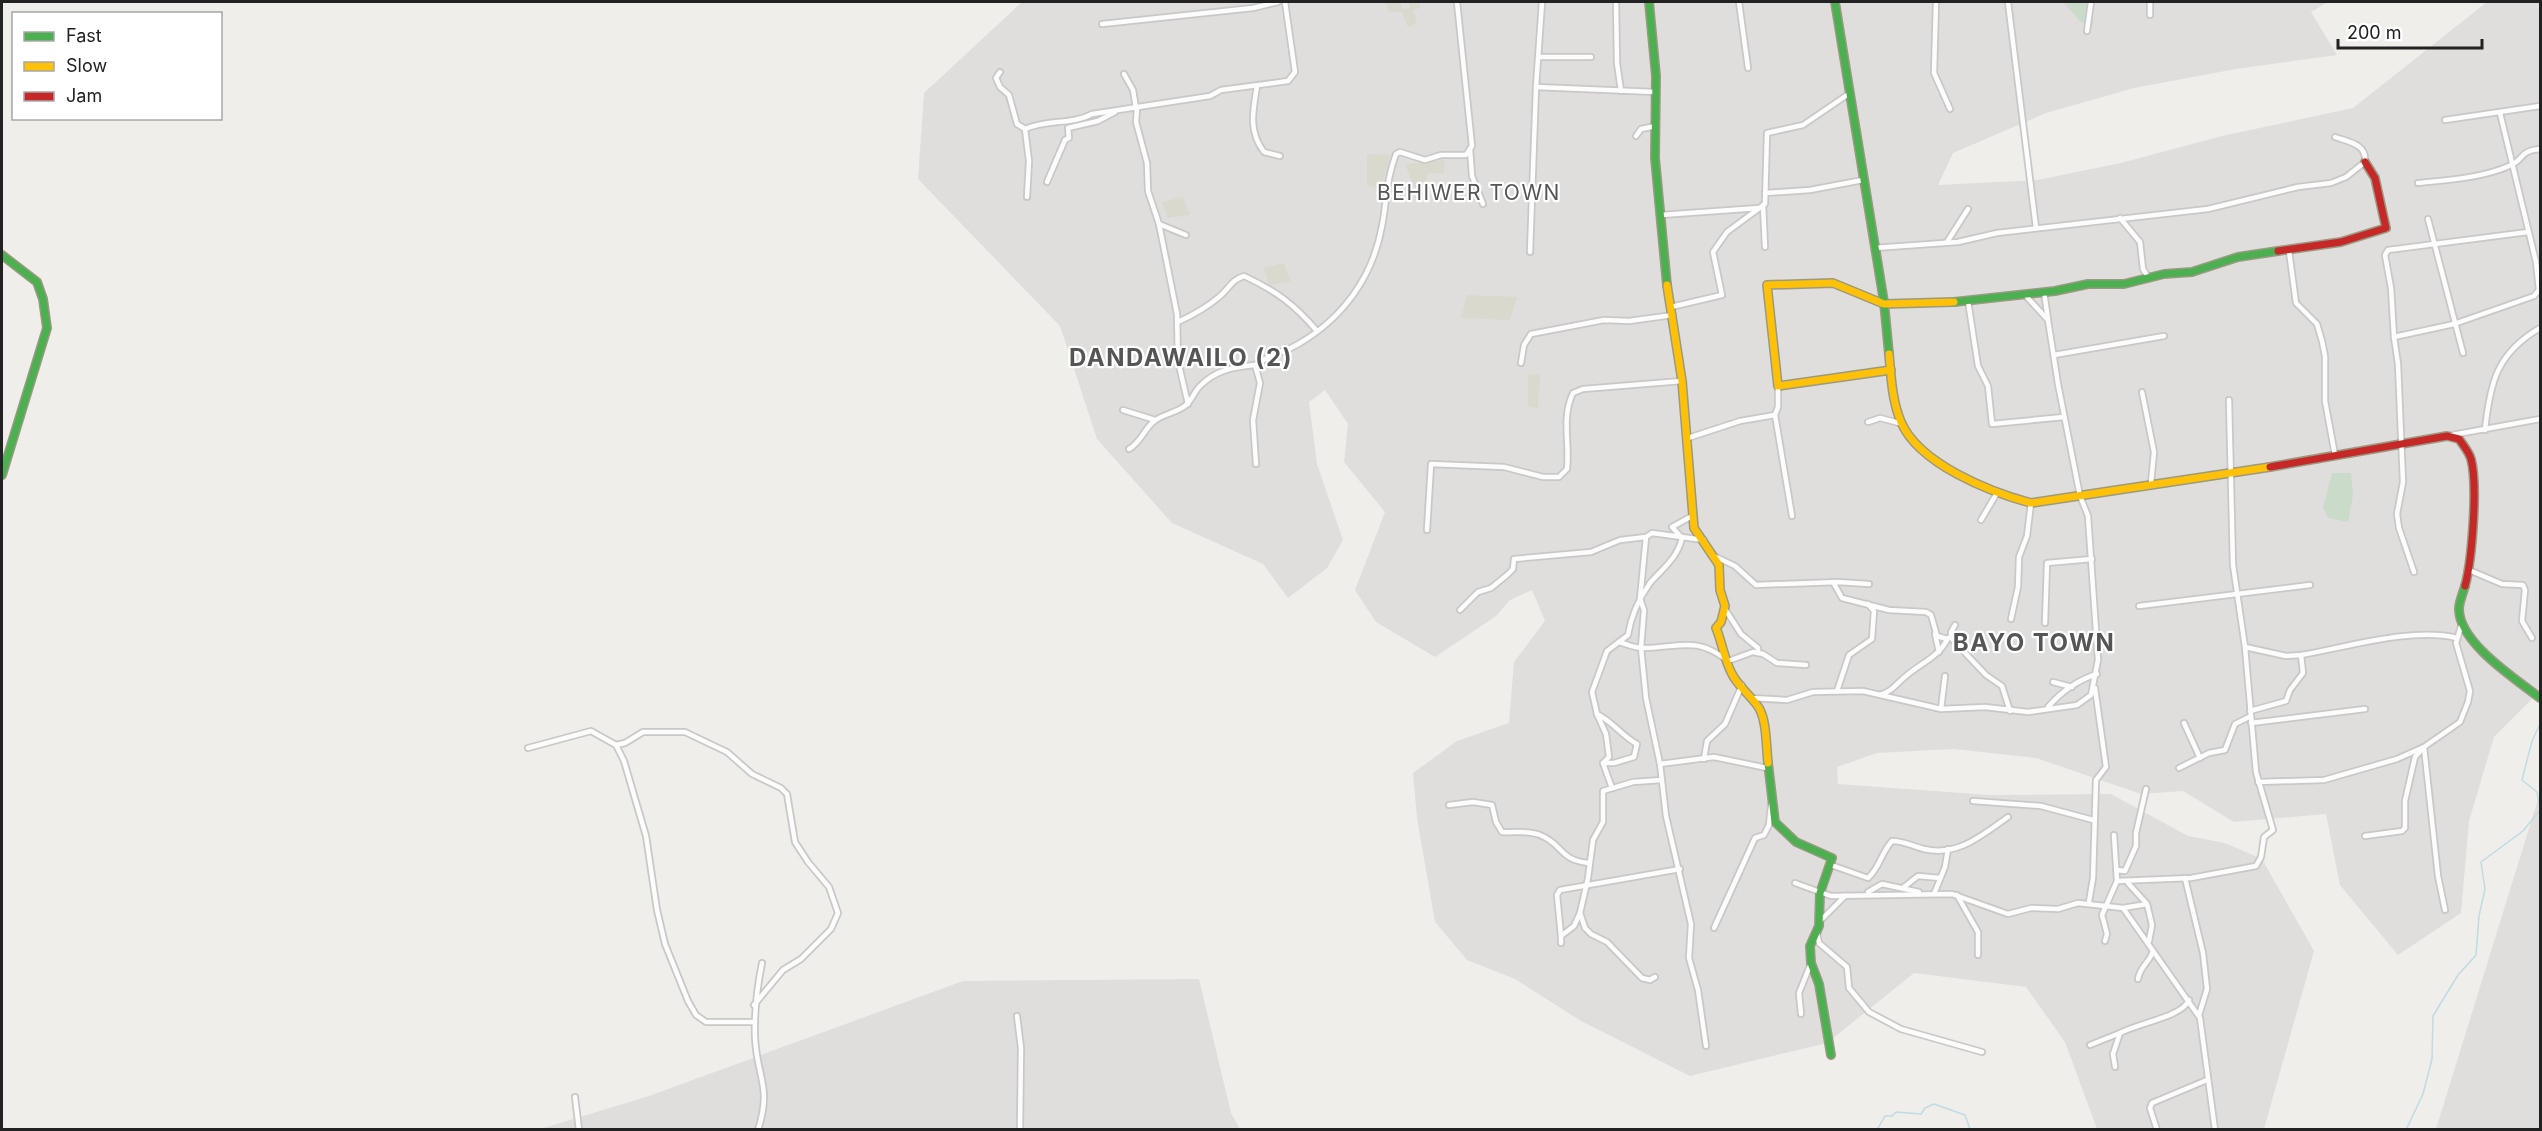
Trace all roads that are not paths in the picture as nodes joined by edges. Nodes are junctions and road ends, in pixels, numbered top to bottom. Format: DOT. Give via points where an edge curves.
graph roads {
  1 [pos="1278,2"];
  2 [pos="1285,2"];
  3 [pos="1457,2"];
  4 [pos="1542,2"];
  5 [pos="1616,2"];
  6 [pos="1649,2"];
  7 [pos="1739,2"];
  8 [pos="1835,2"];
  9 [pos="1936,2"];
  10 [pos="2008,2"];
  11 [pos="2091,2"];
  12 [pos="2150,2"];
  13 [pos="2150,15"];
  14 [pos="1102,24"];
  15 [pos="2087,31"];
  16 [pos="1539,57"];
  17 [pos="1591,57"];
  18 [pos="1748,68"];
  19 [pos="1000,72"];
  20 [pos="1124,74"];
  21 [pos="1257,86"];
  22 [pos="1536,87"];
  23 [pos="1621,91"];
  24 [pos="1655,92"];
  25 [pos="1850,93"];
  26 [pos="2541,106"];
  27 [pos="1136,108"];
  28 [pos="1950,109"];
  29 [pos="1117,111"];
  30 [pos="2500,113"];
  31 [pos="2445,120"];
  32 [pos="1656,126"];
  33 [pos="1025,129"];
  34 [pos="1636,136"];
  35 [pos="2335,137"];
  36 [pos="1470,149"];
  37 [pos="2541,149"];
  38 [pos="1280,156"];
  39 [pos="2365,162"];
  40 [pos="2511,166"];
  41 [pos="1863,180"];
  42 [pos="1047,182"];
  43 [pos="2418,183"];
  44 [pos="1765,193"];
  45 [pos="1027,197"];
  46 [pos="1483,204"];
  47 [pos="1761,206"];
  48 [pos="1968,209"];
  49 [pos="1661,215"];
  50 [pos="2120,218"];
  51 [pos="2428,219"];
  52 [pos="1159,224"];
  53 [pos="2036,228"];
  54 [pos="2528,232"];
  55 [pos="1186,235"];
  56 [pos="1947,242"];
  57 [pos="2434,245"];
  58 [pos="1765,247"];
  59 [pos="1874,248"];
  60 [pos="2289,251"];
  61 [pos="1530,252"];
  62 [pos="2,255"];
  63 [pos="2148,277"];
  64 [pos="2044,292"];
  65 [pos="2023,293"];
  66 [pos="2539,295"];
  67 [pos="1968,301"];
  68 [pos="1884,304"];
  69 [pos="1671,307"];
  70 [pos="1673,315"];
  71 [pos="2048,320"];
  72 [pos="1178,322"];
  73 [pos="2454,324"];
  74 [pos="2541,328"];
  75 [pos="1317,331"];
  76 [pos="2164,336"];
  77 [pos="2394,337"];
  78 [pos="2463,353"];
  79 [pos="2054,355"];
  80 [pos="1521,363"];
  81 [pos="1255,365"];
  82 [pos="1891,370"];
  83 [pos="1682,381"];
  84 [pos="1778,386"];
  85 [pos="2142,392"];
  86 [pos="2229,400"];
  87 [pos="1188,404"];
  88 [pos="1123,410"];
  89 [pos="1775,415"];
  90 [pos="2064,417"];
  91 [pos="2541,419"];
  92 [pos="1155,420"];
  93 [pos="1868,422"];
  94 [pos="1903,424"];
  95 [pos="2485,430"];
  96 [pos="2447,436"];
  97 [pos="1688,438"];
  98 [pos="2403,443"];
  99 [pos="1129,449"];
  100 [pos="2335,455"];
  101 [pos="1256,464"];
  102 [pos="2230,474"];
  103 [pos="2,475"];
  104 [pos="2151,483"];
  105 [pos="1997,493"];
  106 [pos="2080,496"];
  107 [pos="2031,503"];
  108 [pos="1692,516"];
  109 [pos="1792,516"];
  110 [pos="1981,520"];
  111 [pos="1427,530"];
  112 [pos="1646,537"];
  113 [pos="1682,538"];
  114 [pos="1704,540"];
  115 [pos="1714,556"];
  116 [pos="2092,559"];
  117 [pos="2469,570"];
  118 [pos="2414,572"];
  119 [pos="1833,582"];
  120 [pos="1869,584"];
  121 [pos="2310,585"];
  122 [pos="2238,593"];
  123 [pos="1640,599"];
  124 [pos="1868,604"];
  125 [pos="2139,606"];
  126 [pos="1724,609"];
  127 [pos="1460,610"];
  128 [pos="2011,619"];
  129 [pos="2045,623"];
  130 [pos="2462,623"];
  131 [pos="1955,625"];
  132 [pos="1935,631"];
  133 [pos="1951,633"];
  134 [pos="2457,638"];
  135 [pos="2532,638"];
  136 [pos="1947,639"];
  137 [pos="1619,642"];
  138 [pos="2245,647"];
  139 [pos="1641,648"];
  140 [pos="1939,652"];
  141 [pos="1758,653"];
  142 [pos="2301,655"];
  143 [pos="1728,661"];
  144 [pos="1806,665"];
  145 [pos="2097,674"];
  146 [pos="1945,676"];
  147 [pos="2053,682"];
  148 [pos="1742,685"];
  149 [pos="2095,686"];
  150 [pos="2072,687"];
  151 [pos="1837,692"];
  152 [pos="1878,696"];
  153 [pos="2006,697"];
  154 [pos="1749,698"];
  155 [pos="2541,698"];
  156 [pos="2048,707"];
  157 [pos="1941,709"];
  158 [pos="1995,709"];
  159 [pos="2365,709"];
  160 [pos="2010,711"];
  161 [pos="2251,713"];
  162 [pos="1597,714"];
  163 [pos="2184,723"];
  164 [pos="2252,723"];
  165 [pos="616,745"];
  166 [pos="2424,747"];
  167 [pos="528,748"];
  168 [pos="2199,758"];
  169 [pos="1704,759"];
  170 [pos="1603,763"];
  171 [pos="1660,764"];
  172 [pos="1767,768"];
  173 [pos="2179,768"];
  174 [pos="1662,780"];
  175 [pos="2258,782"];
  176 [pos="1612,788"];
  177 [pos="2146,789"];
  178 [pos="1973,801"];
  179 [pos="1771,803"];
  180 [pos="1449,805"];
  181 [pos="2008,817"];
  182 [pos="2093,820"];
  183 [pos="2114,835"];
  184 [pos="2365,836"];
  185 [pos="1948,849"];
  186 [pos="1588,863"];
  187 [pos="1831,864"];
  188 [pos="1680,869"];
  189 [pos="2117,870"];
  190 [pos="1940,878"];
  191 [pos="2185,878"];
  192 [pos="2117,881"];
  193 [pos="1795,883"];
  194 [pos="2128,883"];
  195 [pos="1587,885"];
  196 [pos="1904,887"];
  197 [pos="1820,893"];
  198 [pos="1867,893"];
  199 [pos="1925,894"];
  200 [pos="1934,894"];
  201 [pos="1957,895"];
  202 [pos="1845,896"];
  203 [pos="2089,902"];
  204 [pos="2147,904"];
  205 [pos="2106,906"];
  206 [pos="2123,908"];
  207 [pos="2445,910"];
  208 [pos="1580,913"];
  209 [pos="1820,921"];
  210 [pos="1714,928"];
  211 [pos="1816,933"];
  212 [pos="1562,936"];
  213 [pos="2104,941"];
  214 [pos="2149,941"];
  215 [pos="1561,943"];
  216 [pos="2153,951"];
  217 [pos="1978,955"];
  218 [pos="762,963"];
  219 [pos="1811,963"];
  220 [pos="1655,977"];
  221 [pos="2138,979"];
  222 [pos="2189,1000"];
  223 [pos="754,1005"];
  224 [pos="1801,1014"];
  225 [pos="2199,1015"];
  226 [pos="1017,1016"];
  227 [pos="755,1022"];
  228 [pos="2120,1033"];
  229 [pos="2090,1045"];
  230 [pos="1706,1046"];
  231 [pos="1982,1052"];
  232 [pos="1831,1055"];
  233 [pos="2115,1067"];
  234 [pos="2207,1080"];
  235 [pos="575,1097"];
  236 [pos="579,1130"];
  237 [pos="758,1130"];
  238 [pos="1020,1130"];
  239 [pos="2157,1130"];
  240 [pos="2215,1130"];
  1 -- 14 [label="street"];
  2 -- 21 [label="street" via="1295,72 1288,81"];
  3 -- 36 [label="street" via="1471,126"];
  4 -- 16 [label="street"];
  5 -- 23 [label="street"];
  6 -- 24 [label="street"];
  7 -- 18 [label="street"];
  8 -- 25 [label="street"];
  9 -- 28 [label="street" via="1934,73"];
  10 -- 53 [label="street"];
  11 -- 15 [label="street"];
  12 -- 13 [label="street"];
  16 -- 17 [label="street"];
  16 -- 22 [label="street"];
  19 -- 33 [label="street" via="996,78 1009,95 1017,124"];
  20 -- 27 [label="street"];
  21 -- 27 [label="street"];
  21 -- 38 [label="street" via="1252,117 1254,139 1264,152"];
  22 -- 23 [label="street"];
  22 -- 61 [label="street"];
  23 -- 24 [label="street"];
  24 -- 32 [label="street"];
  25 -- 41 [label="street"];
  25 -- 44 [label="street" via="1803,125 1767,133"];
  26 -- 30 [label="street"];
  27 -- 29 [label="street"];
  27 -- 52 [label="street" via="1147,163 1148,191"];
  29 -- 33 [label="street" via="1034,124"];
  29 -- 42 [label="street" via="1098,121 1068,128 1069,138"];
  30 -- 31 [label="street"];
  30 -- 40 [label="street"];
  32 -- 34 [label="street" via="1641,129"];
  32 -- 49 [label="street"];
  33 -- 45 [label="street" via="1029,161"];
  35 -- 39 [label="street" via="2361,146"];
  36 -- 46 [label="street" via="1472,176"];
  36 -- 75 [label="street" via="1466,155 1441,155 1425,160 1396,154 1384,201 1383,226 1366,274 1357,293"];
  37 -- 40 [label="street" via="2527,151"];
  39 -- 50 [label="street" via="2331,183 2208,209"];
  39 -- 60 [label="street" via="2375,178 2386,228 2341,242"];
  40 -- 43 [label="street"];
  40 -- 54 [label="street"];
  41 -- 44 [label="street"];
  41 -- 59 [label="street"];
  44 -- 47 [label="street"];
  47 -- 49 [label="street"];
  47 -- 58 [label="street"];
  47 -- 69 [label="street" via="1727,232 1715,248 1713,257 1721,297"];
  48 -- 56 [label="street"];
  49 -- 69 [label="street"];
  50 -- 53 [label="street"];
  50 -- 63 [label="street" via="2140,242 2143,269"];
  51 -- 57 [label="street"];
  52 -- 55 [label="street"];
  52 -- 72 [label="street"];
  53 -- 56 [label="street"];
  54 -- 57 [label="street"];
  54 -- 66 [label="street" via="2539,275"];
  56 -- 59 [label="street"];
  57 -- 73 [label="street"];
  57 -- 77 [label="street" via="2386,252"];
  59 -- 68 [label="street"];
  60 -- 63 [label="street" via="2238,257 2192,272"];
  60 -- 100 [label="street" via="2296,303 2317,324 2321,335 2325,401"];
  62 -- 103 [label="street" via="37,282 46,328"];
  63 -- 64 [label="street" via="2124,284 2088,284"];
  64 -- 65 [label="street"];
  64 -- 71 [label="street"];
  65 -- 67 [label="street"];
  65 -- 71 [label="street"];
  66 -- 73 [label="street"];
  67 -- 68 [label="street"];
  67 -- 90 [label="street" via="1978,366 1988,386 1992,424"];
  68 -- 82 [label="street"];
  68 -- 84 [label="street" via="1833,283 1767,285"];
  69 -- 70 [label="street"];
  70 -- 80 [label="street" via="1604,320 1531,334 1526,339"];
  70 -- 83 [label="street"];
  71 -- 79 [label="street"];
  72 -- 75 [label="street" via="1203,310 1234,280 1244,276 1295,306"];
  72 -- 87 [label="street" via="1178,361"];
  73 -- 77 [label="street"];
  73 -- 78 [label="street"];
  74 -- 95 [label="street" via="2505,355 2488,398"];
  75 -- 81 [label="street"];
  76 -- 79 [label="street"];
  77 -- 98 [label="street"];
  79 -- 90 [label="street"];
  81 -- 87 [label="street" via="1229,367 1214,375 1199,387"];
  81 -- 101 [label="street" via="1260,382 1253,420"];
  82 -- 84 [label="street"];
  82 -- 94 [label="street"];
  83 -- 97 [label="street"];
  83 -- 111 [label="street" via="1573,393 1566,424 1567,469 1559,477 1504,467 1431,464"];
  84 -- 89 [label="street"];
  85 -- 104 [label="street" via="2154,452"];
  86 -- 102 [label="street"];
  87 -- 92 [label="street"];
  88 -- 92 [label="street"];
  89 -- 97 [label="street" via="1740,421"];
  89 -- 109 [label="street"];
  90 -- 106 [label="street"];
  91 -- 95 [label="street"];
  92 -- 99 [label="street"];
  93 -- 94 [label="street" via="1886,419"];
  94 -- 105 [label="street" via="1924,451"];
  95 -- 96 [label="street"];
  96 -- 98 [label="street"];
  96 -- 117 [label="street" via="2459,440 2471,458 2473,526"];
  97 -- 108 [label="street"];
  98 -- 100 [label="street"];
  98 -- 118 [label="street" via="2398,528"];
  100 -- 102 [label="street"];
  102 -- 104 [label="street"];
  102 -- 122 [label="street" via="2232,552"];
  104 -- 106 [label="street"];
  105 -- 107 [label="street"];
  105 -- 110 [label="street"];
  106 -- 107 [label="street"];
  106 -- 116 [label="street" via="2088,516"];
  107 -- 128 [label="street"];
  108 -- 113 [label="street" via="1672,527"];
  108 -- 114 [label="street" via="1694,528"];
  112 -- 113 [label="street" via="1652,533"];
  112 -- 123 [label="street"];
  112 -- 127 [label="street" via="1620,540 1591,552 1514,560 1507,575 1491,588 1478,592"];
  113 -- 114 [label="street"];
  113 -- 123 [label="street" via="1677,554"];
  114 -- 115 [label="street"];
  115 -- 119 [label="street" via="1735,566 1755,585"];
  115 -- 126 [label="street" via="1719,565"];
  116 -- 129 [label="street" via="2047,563"];
  116 -- 145 [label="street"];
  117 -- 130 [label="street" via="2459,609"];
  117 -- 135 [label="street" via="2502,584 2523,585 2522,621"];
  119 -- 120 [label="street"];
  119 -- 124 [label="street" via="1842,598"];
  121 -- 122 [label="street"];
  122 -- 125 [label="street"];
  122 -- 138 [label="street"];
  123 -- 137 [label="street" via="1631,615 1628,635"];
  123 -- 139 [label="street" via="1644,610"];
  124 -- 132 [label="street" via="1889,610 1926,612 1931,615"];
  124 -- 151 [label="street" via="1874,611 1872,639 1849,655"];
  126 -- 141 [label="street" via="1741,634 1758,648"];
  126 -- 143 [label="street" via="1716,628"];
  130 -- 134 [label="street"];
  130 -- 155 [label="street" via="2479,649"];
  131 -- 133 [label="street"];
  132 -- 136 [label="street" via="1937,636"];
  132 -- 140 [label="street"];
  133 -- 136 [label="street"];
  133 -- 153 [label="street" via="1971,661 2002,686"];
  134 -- 142 [label="street" via="2412,634"];
  134 -- 166 [label="street" via="2470,691 2469,702 2460,722"];
  136 -- 140 [label="street"];
  137 -- 139 [label="street"];
  137 -- 162 [label="street" via="1607,651 1592,692"];
  138 -- 142 [label="street" via="2286,656"];
  138 -- 161 [label="street"];
  139 -- 143 [label="street" via="1697,645 1718,652"];
  139 -- 171 [label="street" via="1646,698"];
  140 -- 152 [label="street" via="1906,676 1893,691"];
  141 -- 143 [label="street" via="1745,653"];
  141 -- 144 [label="street" via="1777,663"];
  142 -- 161 [label="street" via="2303,673 2286,701"];
  143 -- 148 [label="street" via="1731,674"];
  145 -- 149 [label="street"];
  145 -- 150 [label="street" via="2082,678"];
  146 -- 157 [label="street"];
  147 -- 150 [label="street"];
  148 -- 154 [label="street"];
  148 -- 169 [label="street" via="1725,724 1707,741"];
  149 -- 156 [label="street" via="2087,700 2077,705"];
  149 -- 182 [label="street" via="2106,767 2096,780"];
  150 -- 156 [label="street"];
  151 -- 152 [label="street"];
  151 -- 154 [label="street" via="1813,692 1787,700"];
  152 -- 157 [label="street"];
  153 -- 158 [label="street"];
  153 -- 160 [label="street"];
  154 -- 172 [label="street" via="1762,715"];
  156 -- 160 [label="street"];
  157 -- 158 [label="street"];
  158 -- 160 [label="street"];
  159 -- 164 [label="street"];
  161 -- 164 [label="street"];
  161 -- 168 [label="street" via="2235,724 2225,750"];
  162 -- 170 [label="street" via="1606,734 1609,757"];
  162 -- 170 [label="street" via="1637,744 1634,757"];
  163 -- 168 [label="street"];
  164 -- 175 [label="street"];
  165 -- 167 [label="street" via="591,731"];
  165 -- 223 [label="street" via="643,732 684,732 727,752 753,774 787,794 795,842 829,887 838,913 831,928 801,959 783,970"];
  165 -- 227 [label="street" via="646,836 665,944 688,1001 696,1015 706,1022"];
  166 -- 175 [label="street" via="2324,780"];
  166 -- 184 [label="street" via="2413,764 2404,828"];
  166 -- 207 [label="street"];
  168 -- 173 [label="street"];
  169 -- 171 [label="street"];
  169 -- 172 [label="street" via="1714,757"];
  170 -- 176 [label="street"];
  171 -- 174 [label="street"];
  172 -- 179 [label="street"];
  174 -- 176 [label="street"];
  174 -- 188 [label="street" via="1666,816"];
  175 -- 191 [label="street" via="2273,830 2264,837 2259,862 2248,868"];
  176 -- 186 [label="street" via="1603,790 1603,822 1593,840"];
  177 -- 189 [label="street" via="2136,846 2125,871"];
  178 -- 182 [label="street" via="2041,806"];
  179 -- 187 [label="street" via="1775,822 1783,832 1796,842 1832,856"];
  179 -- 210 [label="street" via="1769,825 1764,835 1755,838 1750,846"];
  180 -- 186 [label="street" via="1492,805 1502,831 1540,835 1572,861"];
  181 -- 185 [label="street" via="1981,838"];
  182 -- 203 [label="street"];
  183 -- 189 [label="street"];
  185 -- 187 [label="street" via="1923,849 1892,841 1868,878"];
  185 -- 190 [label="street"];
  186 -- 195 [label="street"];
  187 -- 197 [label="street"];
  188 -- 195 [label="street"];
  188 -- 230 [label="street" via="1691,924 1689,958"];
  189 -- 192 [label="street"];
  190 -- 196 [label="street" via="1918,876"];
  190 -- 200 [label="street"];
  191 -- 194 [label="street"];
  191 -- 225 [label="street" via="2203,953 2207,989"];
  192 -- 194 [label="street"];
  192 -- 205 [label="street"];
  193 -- 197 [label="street"];
  194 -- 204 [label="street"];
  195 -- 208 [label="street"];
  195 -- 212 [label="street" via="1567,887 1557,895"];
  196 -- 198 [label="street" via="1882,884"];
  196 -- 199 [label="street"];
  197 -- 202 [label="street"];
  197 -- 209 [label="street"];
  198 -- 199 [label="street"];
  198 -- 202 [label="street"];
  199 -- 200 [label="street"];
  200 -- 201 [label="street"];
  201 -- 203 [label="street" via="2014,915 2031,908 2051,910"];
  201 -- 217 [label="street" via="1978,932"];
  202 -- 209 [label="street"];
  203 -- 205 [label="street"];
  204 -- 206 [label="street"];
  204 -- 214 [label="street" via="2152,925"];
  205 -- 206 [label="street"];
  205 -- 213 [label="street" via="2102,915 2107,934"];
  206 -- 214 [label="street"];
  208 -- 212 [label="street" via="1575,926"];
  208 -- 220 [label="street" via="1591,934 1618,951 1642,978"];
  209 -- 211 [label="street"];
  211 -- 219 [label="street" via="1810,946"];
  211 -- 231 [label="street" via="1819,943 1847,967 1849,988 1869,1012 1901,1029"];
  212 -- 215 [label="street"];
  214 -- 216 [label="street"];
  216 -- 221 [label="street"];
  216 -- 222 [label="street"];
  218 -- 223 [label="street"];
  219 -- 224 [label="street" via="1799,993"];
  219 -- 232 [label="street" via="1819,984"];
  222 -- 225 [label="street"];
  222 -- 228 [label="street" via="2174,1014 2135,1024"];
  223 -- 227 [label="street"];
  225 -- 234 [label="street"];
  226 -- 238 [label="street" via="1021,1048"];
  227 -- 237 [label="street" via="766,1090"];
  228 -- 229 [label="street"];
  228 -- 233 [label="street" via="2113,1054"];
  234 -- 239 [label="street" via="2152,1103"];
  234 -- 240 [label="street"];
  235 -- 236 [label="street"];
}
